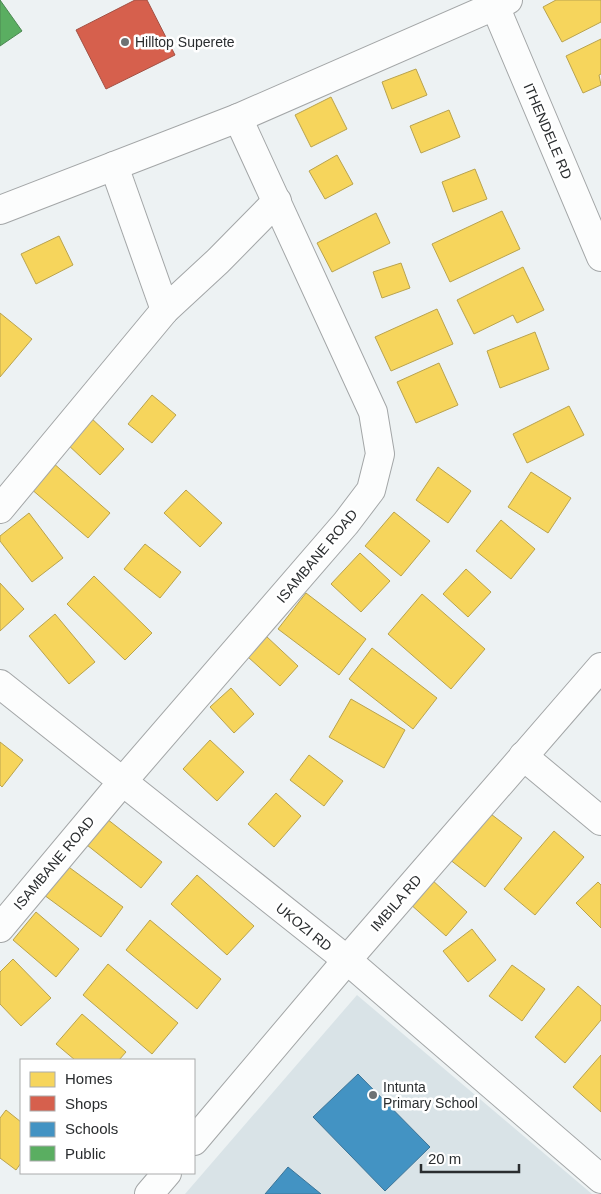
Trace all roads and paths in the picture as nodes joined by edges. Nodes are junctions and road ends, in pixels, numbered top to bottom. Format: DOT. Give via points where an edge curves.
graph roads {
  1 [pos="501,3"];
  2 [pos="238,118"];
  3 [pos="114,166"];
  4 [pos="277,201"];
  5 [pos="0,210"];
  6 [pos="601,257"];
  7 [pos="165,310"];
  8 [pos="0,509"];
  9 [pos="601,667"];
  10 [pos="0,684"];
  11 [pos="523,756"];
  12 [pos="123,781"];
  13 [pos="601,821"];
  14 [pos="0,928"];
  15 [pos="346,960"];
  16 [pos="195,1140"];
  17 [pos="165,1174"];
  18 [pos="601,1179"];
  19 [pos="148,1194"];
  1 -- 2 [label="street"];
  1 -- 6 [label="street, ITHENDELE RD"];
  2 -- 3 [label="street"];
  2 -- 4 [label="street, ISAMBANE ROAD"];
  3 -- 5 [label="street"];
  3 -- 7 [label="street"];
  4 -- 7 [label="street"];
  4 -- 12 [label="street, ISAMBANE ROAD" via="373,412 380,454 371,490"];
  7 -- 8 [label="street"];
  9 -- 11 [label="street, IMBILA RD"];
  10 -- 12 [label="street, UKOZI RD"];
  11 -- 13 [label="street"];
  11 -- 15 [label="street, IMBILA RD"];
  12 -- 14 [label="street, ISAMBANE ROAD"];
  12 -- 15 [label="street, UKOZI RD"];
  15 -- 16 [label="street, IMBILA RD"];
  15 -- 18 [label="street, UKOZI RD"];
  17 -- 19 [label="street"];
}
